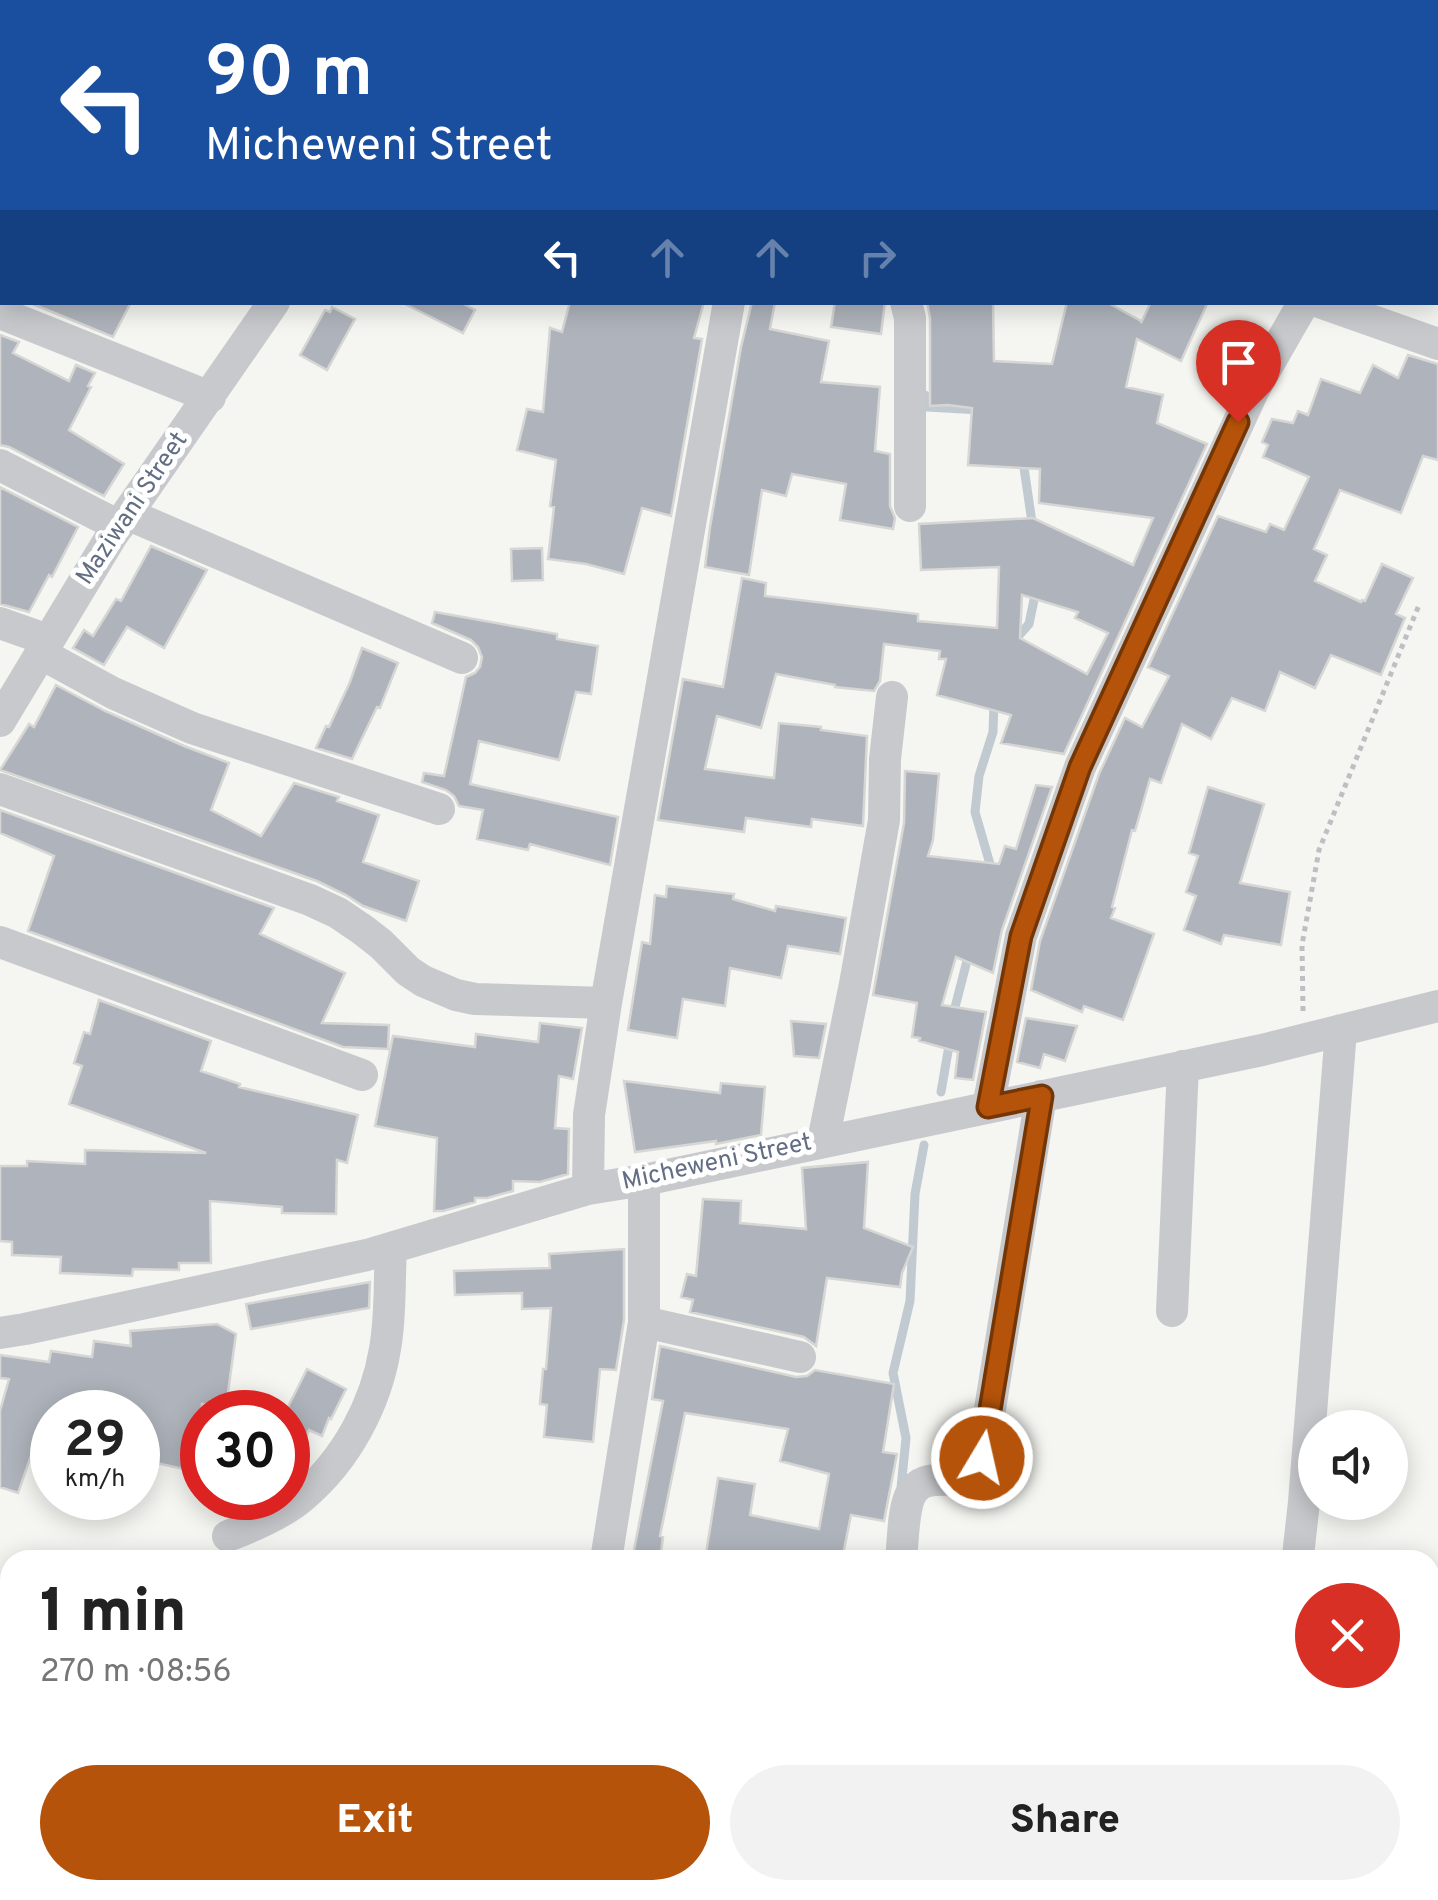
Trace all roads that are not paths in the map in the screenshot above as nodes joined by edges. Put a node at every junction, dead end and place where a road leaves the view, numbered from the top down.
1 (272, 305) edge
2 (729, 305) edge
3 (907, 305) edge
4 (1302, 305) edge
5 (1328, 305) edge
6 (0, 313) edge
7 (1438, 344) edge
8 (210, 397) junction
9 (0, 465) edge
10 (910, 506) dead end
11 (123, 520) junction
12 (0, 623) edge
13 (44, 647) junction
14 (462, 658) dead end
15 (892, 697) dead end
16 (0, 721) edge
17 (0, 789) edge
18 (439, 810) dead end
19 (0, 942) edge
20 (606, 1003) junction
21 (1438, 1006) edge
22 (1341, 1030) junction
23 (1183, 1066) junction
24 (362, 1075) dead end
25 (1042, 1096) junction
26 (988, 1107) junction
27 (823, 1142) junction
28 (644, 1180) junction
29 (588, 1189) junction
30 (391, 1248) junction
31 (1172, 1312) dead end
32 (644, 1322) junction
33 (0, 1333) edge
34 (800, 1357) dead end
35 (228, 1536) dead end
36 (608, 1550) edge
37 (902, 1550) edge
38 (1299, 1550) edge

1 - 8 street, Maziwani Street
2 - 20 street
3 - 10 street
4 - 26 street
5 - 7 street
6 - 8 street
8 - 11 street, Maziwani Street
9 - 11 street
11 - 13 street, Maziwani Street
11 - 14 street
12 - 13 street
13 - 16 street, Maziwani Street
13 - 18 street
15 - 27 street
17 - 20 street
19 - 24 street
20 - 29 street
21 - 22 street, Micheweni Street
22 - 23 street, Micheweni Street
22 - 38 street
23 - 25 street, Micheweni Street
23 - 31 street
25 - 26 street, Micheweni Street
25 - 37 street
26 - 27 street, Micheweni Street
27 - 28 street, Micheweni Street
28 - 29 street, Micheweni Street
28 - 32 street
29 - 30 street, Micheweni Street
30 - 33 street, Micheweni Street
30 - 35 street
32 - 34 street
32 - 36 street

